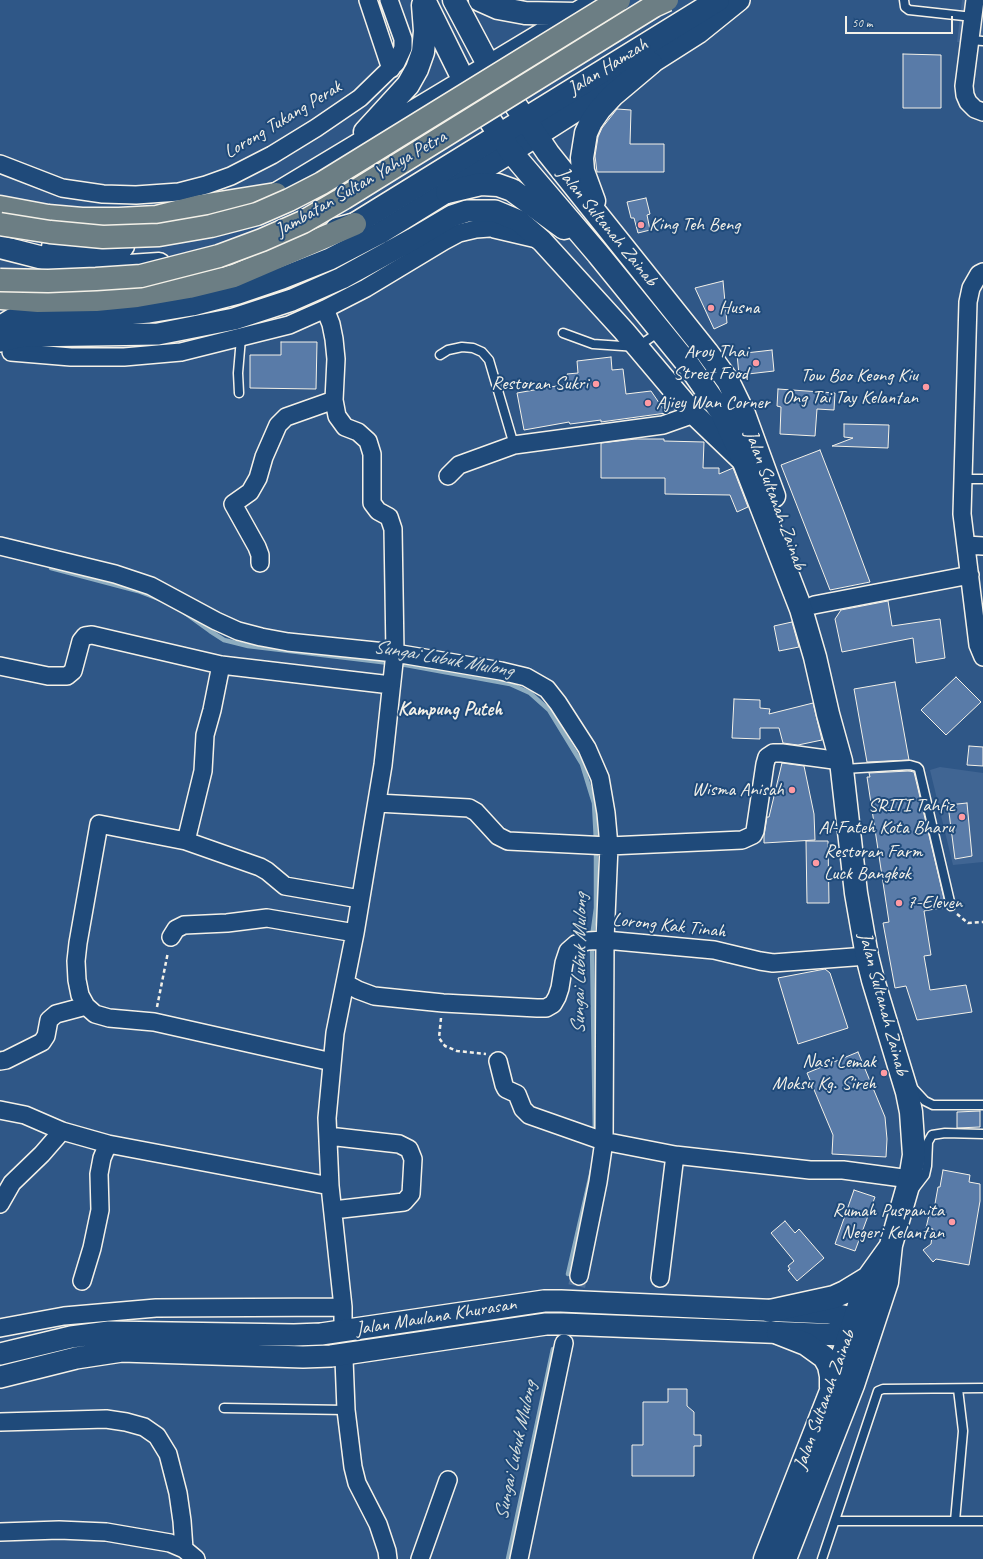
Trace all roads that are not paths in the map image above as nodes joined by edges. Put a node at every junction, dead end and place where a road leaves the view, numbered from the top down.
1 (368, 0) edge
2 (389, 0) edge
3 (423, 0) edge
4 (454, 0) edge
5 (480, 0) edge
6 (599, 0) edge
7 (619, 0) edge
8 (667, 0) edge
9 (718, 0) edge
10 (739, 0) edge
11 (904, 0) edge
12 (974, 8) edge
13 (576, 14) junction
14 (976, 41) edge
15 (616, 62) junction
16 (651, 63) junction
17 (489, 66) junction
18 (391, 68) junction
19 (464, 81) junction
20 (983, 112) edge
21 (530, 127) junction
22 (499, 134) junction
23 (346, 152) junction
24 (511, 152) junction
25 (0, 164) edge
26 (446, 192) junction
27 (276, 194) junction
28 (0, 207) edge
29 (602, 220) junction
30 (502, 223) junction
31 (0, 224) edge
32 (355, 224) junction
33 (0, 247) edge
34 (598, 254) junction
35 (983, 272) edge
36 (0, 280) edge
37 (0, 298) edge
38 (326, 310) junction
39 (0, 327) edge
40 (661, 331) junction
41 (563, 333) dead end
42 (241, 338) junction
43 (6, 346) edge
44 (637, 347) junction
45 (440, 355) dead end
46 (239, 393) dead end
47 (334, 400) junction
48 (694, 414) junction
49 (514, 445) junction
50 (744, 462) junction
51 (448, 476) dead end
52 (963, 479) junction
53 (983, 479) edge
54 (966, 545) junction
55 (0, 546) edge
56 (983, 546) edge
57 (260, 563) dead end
58 (970, 575) junction
59 (814, 604) junction
60 (978, 610) edge
61 (394, 655) junction
62 (983, 657) edge
63 (221, 665) junction
64 (0, 666) edge
65 (391, 685) junction
66 (842, 765) junction
67 (377, 803) junction
68 (186, 841) junction
69 (609, 846) junction
70 (360, 899) junction
71 (951, 906) road end
72 (355, 932) junction
73 (171, 937) road end
74 (605, 940) junction
75 (868, 956) junction
76 (345, 983) junction
77 (86, 1006) junction
78 (0, 1061) edge
79 (498, 1061) road end
80 (332, 1062) junction
81 (902, 1074) junction
82 (983, 1105) edge
83 (0, 1110) edge
84 (62, 1130) junction
85 (983, 1134) edge
86 (328, 1136) junction
87 (604, 1141) junction
88 (108, 1144) junction
89 (675, 1155) junction
90 (910, 1179) junction
91 (330, 1186) junction
92 (0, 1204) edge
93 (903, 1204) junction
94 (333, 1210) junction
95 (891, 1244) junction
96 (578, 1276) tunnel mouth
97 (660, 1278) dead end
98 (868, 1278) junction
99 (82, 1281) dead end
100 (770, 1311) junction
101 (0, 1328) edge
102 (862, 1328) junction
103 (778, 1333) junction
104 (564, 1343) tunnel mouth
105 (0, 1354) edge
106 (344, 1359) dead end
107 (0, 1377) edge
108 (983, 1388) edge
109 (958, 1389) junction
110 (831, 1390) junction
111 (224, 1408) dead end
112 (346, 1410) junction
113 (0, 1422) edge
114 (448, 1480) dead end
115 (834, 1521) junction
116 (955, 1521) junction
117 (983, 1521) edge
118 (0, 1532) edge
119 (791, 1549) edge
120 (190, 1554) edge
121 (388, 1559) edge
122 (420, 1559) edge
123 (519, 1559) edge
124 (765, 1559) edge
125 (785, 1559) edge
126 (822, 1559) edge

1 - 18 street
2 - 18 street, Lorong Tukang Perak
3 - 19 main road, Jalan Sultanah Zainab
3 - 23 main road
4 - 17 main road, Jalan Sultanah Zainab
5 - 13 main road
6 - 13 main road
7 - 31 highway, Jambatan Sultan Yahya Petra, bridge
8 - 36 highway, Jambatan Sultan Yahya Petra, bridge
9 - 15 main road, Jalan Hamzah
10 - 16 street
11 - 12 lane
12 - 14 street
13 - 15 main road
13 - 17 main road
14 - 20 street
15 - 21 main road, Jalan Hamzah
16 - 21 street
16 - 29 main road
17 - 19 main road
17 - 21 main road, Jalan Sultanah Zainab
18 - 25 street, Lorong Tukang Perak
19 - 22 main road, Jalan Sultanah Zainab
19 - 23 main road
21 - 22 main road, Jalan Hamzah
21 - 24 street
21 - 29 main road, Jalan Sultanah Zainab
22 - 24 main road, Jalan Sultanah Zainab
22 - 32 main road, Jalan Hamzah
23 - 27 main road
24 - 26 street
24 - 34 main road, Jalan Sultanah Zainab
26 - 34 main road
26 - 39 street
27 - 28 highway
27 - 33 main road
29 - 59 main road, Jalan Sultanah Zainab
30 - 38 street
30 - 43 street
30 - 44 street
32 - 33 main road, Jalan Hamzah
32 - 37 highway
34 - 40 main road, Jalan Sultanah Zainab
35 - 52 street
38 - 42 street
38 - 47 street
40 - 44 lane
40 - 50 main road, Jalan Sultanah Zainab
41 - 44 lane
42 - 43 street
42 - 46 lane
44 - 48 street
45 - 49 lane
47 - 57 street
47 - 61 street
48 - 49 street
48 - 50 street
49 - 51 street
50 - 66 main road, Jalan Sultanah Zainab
52 - 53 lane
52 - 54 street
54 - 56 street
54 - 58 street
55 - 61 street
58 - 59 street
58 - 60 street
59 - 66 main road, Jalan Sultanah Zainab
60 - 62 street
61 - 65 street
61 - 69 street
63 - 64 street
63 - 65 street
63 - 68 street
65 - 67 street
66 - 69 street
66 - 71 lane
66 - 75 main road, Jalan Sultanah Zainab
67 - 69 street
67 - 70 street
68 - 70 street
68 - 77 street
69 - 74 street
70 - 72 street
72 - 73 street
72 - 76 street
74 - 75 street, Lorong Kak Tinah
74 - 76 street, Lorong Kak Tinah
74 - 87 street
75 - 81 main road, Jalan Sultanah Zainab
76 - 80 street
77 - 78 street
77 - 80 street
79 - 87 street
80 - 86 street
81 - 82 lane
81 - 90 main road, Jalan Sultanah Zainab
83 - 84 street
84 - 88 street
84 - 92 street
85 - 93 lane
86 - 91 street
86 - 94 street
87 - 89 street
87 - 96 street
88 - 91 street
88 - 99 street
89 - 90 street
89 - 97 street
90 - 93 main road, Jalan Sultanah Zainab
91 - 94 street
93 - 95 main road, Jalan Sultanah Zainab
94 - 101 street
95 - 98 main road, Jalan Sultanah Zainab
95 - 102 main road, Jalan Sultanah Zainab
98 - 100 main road
98 - 102 main road, Jalan Sultanah Zainab
100 - 102 street, Jalan Maulana Khurasan
100 - 105 street, Jalan Maulana Khurasan
102 - 103 street, Jalan Maulana Khurasan
102 - 110 main road, Jalan Sultanah Zainab
102 - 119 main road, Jalan Sultanah Zainab
103 - 107 street, Jalan Maulana Khurasan
103 - 110 main road
104 - 123 street
106 - 112 street
108 - 109 lane
109 - 115 lane
109 - 116 lane
110 - 124 main road, Jalan Sultanah Zainab
111 - 112 lane
112 - 121 street
113 - 120 street
114 - 122 street
115 - 116 lane
115 - 126 lane
116 - 117 lane
118 - 120 street
119 - 125 main road, Jalan Sultanah Zainab

